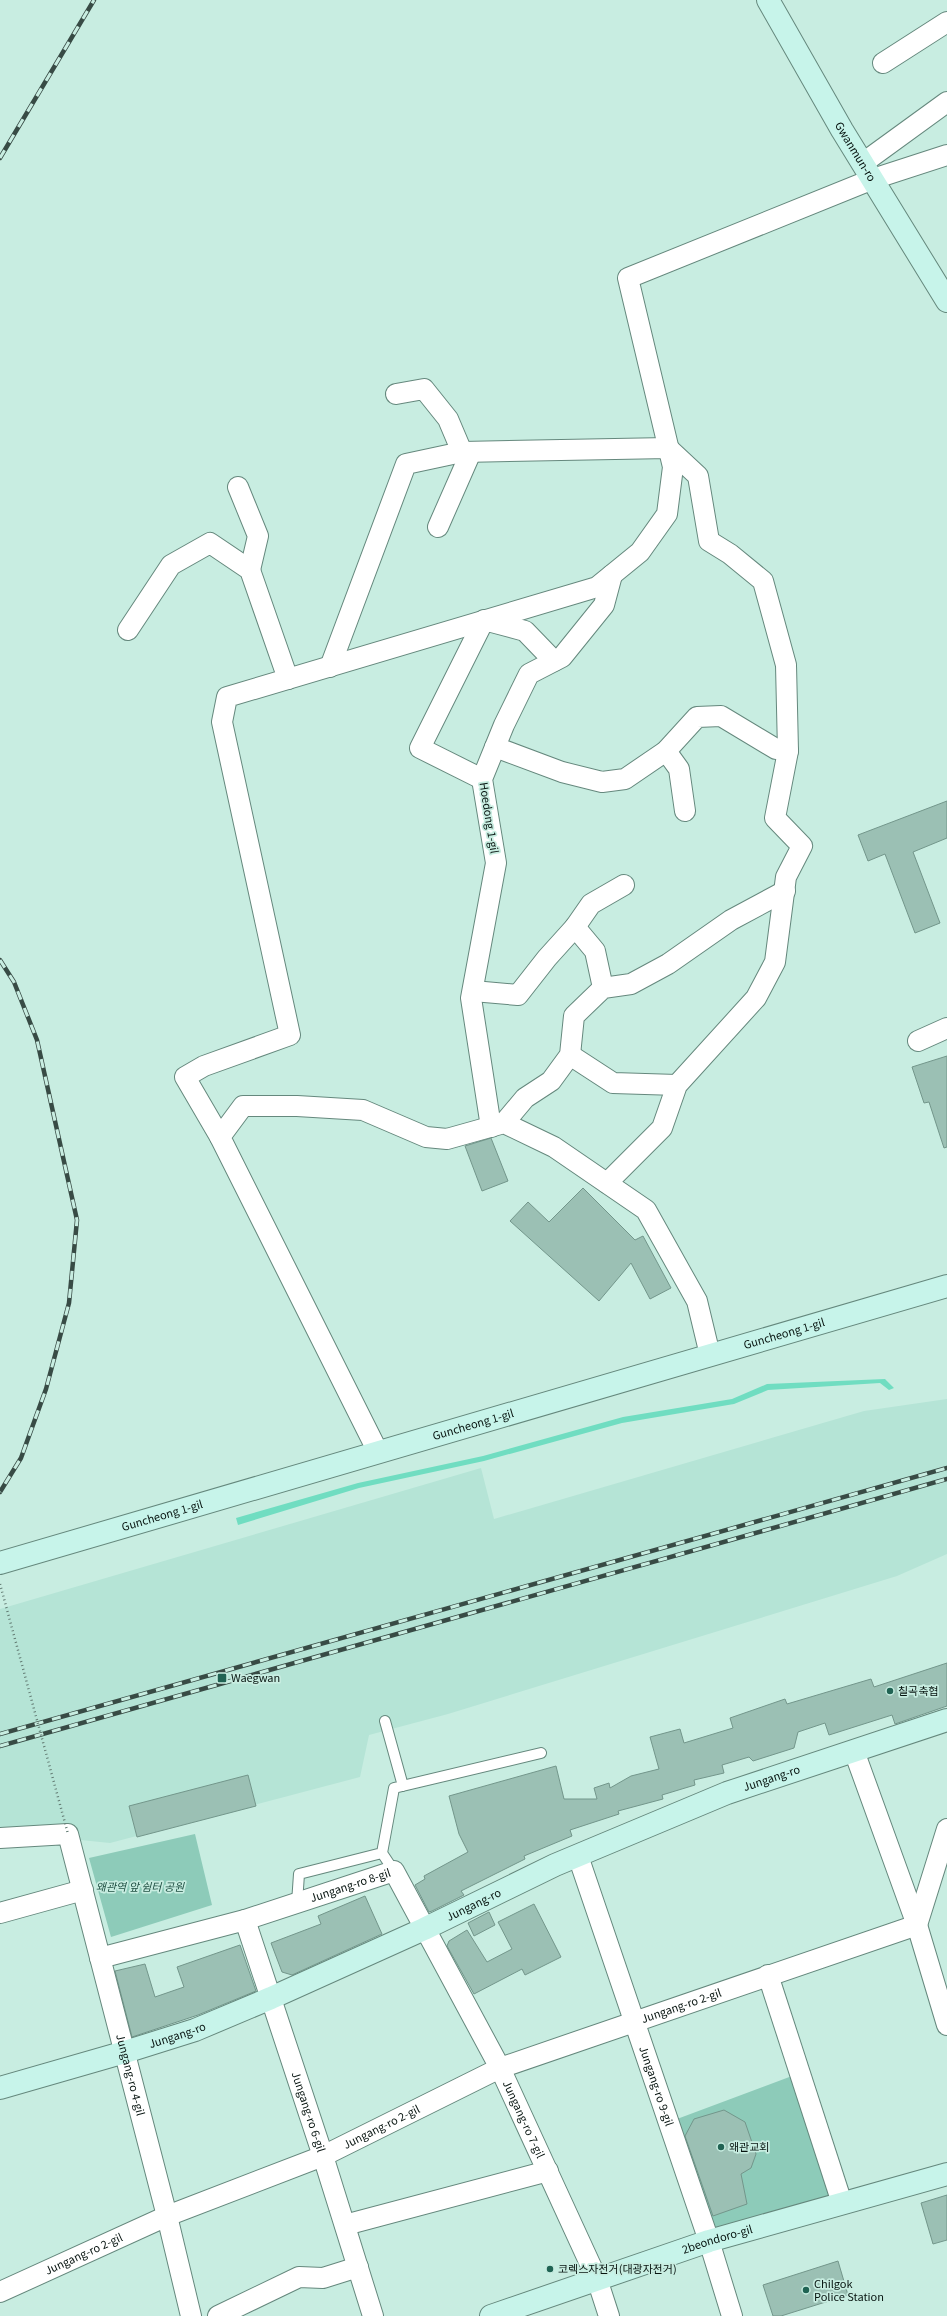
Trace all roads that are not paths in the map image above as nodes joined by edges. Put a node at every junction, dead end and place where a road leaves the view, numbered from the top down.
1 (768, 0) edge
2 (947, 22) edge
3 (883, 63) dead end
4 (947, 102) edge
5 (947, 155) edge
6 (868, 171) junction
7 (947, 301) edge
8 (396, 394) dead end
9 (668, 448) junction
10 (467, 452) junction
11 (238, 487) dead end
12 (438, 527) dead end
13 (250, 570) junction
14 (612, 575) junction
15 (484, 620) junction
16 (128, 630) dead end
17 (554, 661) junction
18 (330, 667) junction
19 (288, 679) junction
20 (495, 748) junction
21 (666, 751) junction
22 (788, 751) junction
23 (482, 779) junction
24 (685, 811) dead end
25 (624, 885) dead end
26 (785, 891) junction
27 (575, 928) junction
28 (603, 988) junction
29 (473, 991) junction
30 (947, 1028) edge
31 (918, 1041) dead end
32 (570, 1055) junction
33 (677, 1085) junction
34 (498, 1125) junction
35 (220, 1137) junction
36 (607, 1183) junction
37 (947, 1286) edge
38 (710, 1355) junction
39 (378, 1452) junction
40 (0, 1563) edge
41 (947, 1720) edge
42 (385, 1721) dead end
43 (854, 1751) junction
44 (541, 1753) dead end
45 (403, 1786) junction
46 (947, 1829) edge
47 (0, 1838) edge
48 (382, 1853) junction
49 (578, 1856) junction
50 (394, 1871) junction
51 (83, 1890) junction
52 (297, 1903) junction
53 (0, 1913) edge
54 (245, 1920) junction
55 (917, 1924) junction
56 (424, 1929) junction
57 (100, 1958) junction
58 (768, 1975) junction
59 (942, 1989) edge
60 (271, 1998) junction
61 (634, 2022) junction
62 (947, 2025) edge
63 (125, 2052) junction
64 (500, 2068) junction
65 (0, 2088) edge
66 (323, 2156) junction
67 (548, 2171) junction
68 (947, 2174) edge
69 (842, 2203) junction
70 (167, 2216) junction
71 (345, 2225) junction
72 (709, 2241) junction
73 (358, 2268) junction
74 (597, 2279) junction
75 (0, 2292) edge
76 (191, 2316) edge
77 (218, 2316) edge
78 (373, 2316) edge
79 (491, 2316) edge
80 (609, 2316) edge
81 (732, 2316) edge

1 - 6 street, Gwanmun-ro
2 - 3 street
4 - 6 street
5 - 6 street
6 - 7 street, Gwanmun-ro
6 - 9 street
8 - 10 street
9 - 10 street
9 - 14 street
9 - 22 street
10 - 12 street
10 - 18 street
11 - 13 street
13 - 16 street
13 - 19 street
14 - 15 street
14 - 17 street, Hoedong 1-gil
15 - 17 street
15 - 18 street
15 - 23 street
17 - 20 street, Hoedong 1-gil
18 - 19 street
19 - 35 street
20 - 21 street
20 - 23 street, Hoedong 1-gil
21 - 22 street
21 - 24 street
22 - 26 street
23 - 29 street, Hoedong 1-gil
25 - 27 street
26 - 28 street
26 - 33 street
27 - 28 street
27 - 29 street
28 - 32 street
29 - 34 street, Hoedong 1-gil
30 - 31 street
32 - 33 street
32 - 34 street
33 - 36 street
34 - 35 street
34 - 36 street
35 - 39 street
36 - 38 street
37 - 38 street, Guncheong 1-gil
38 - 39 street, Guncheong 1-gil
39 - 40 street, Guncheong 1-gil
41 - 43 street, Jungang-ro
42 - 45 lane
43 - 49 street, Jungang-ro
43 - 55 street
44 - 45 lane
45 - 48 lane
46 - 55 street
47 - 51 street, Jungang-ro 4-gil
48 - 50 lane
48 - 52 lane
49 - 56 street, Jungang-ro
49 - 61 street, Jungang-ro 9-gil
50 - 52 street, Jungang-ro 8-gil
50 - 56 street, Jungang-ro 8-gil
51 - 53 street
51 - 57 street, Jungang-ro 4-gil
52 - 54 street, Jungang-ro 8-gil
54 - 57 street, Jungang-ro 8-gil
54 - 60 street, Jungang-ro 6-gil
55 - 58 street, Jungang-ro 2-gil
55 - 59 street
56 - 60 street, Jungang-ro
56 - 64 street, Jungang-ro 7-gil
57 - 63 street, Jungang-ro 4-gil
58 - 61 street, Jungang-ro 2-gil
58 - 69 street
59 - 62 street
60 - 63 street, Jungang-ro
60 - 66 street, Jungang-ro 6-gil
61 - 64 street, Jungang-ro 2-gil
61 - 72 street, Jungang-ro 9-gil
63 - 65 street, Jungang-ro
63 - 70 street, Jungang-ro 4-gil
64 - 66 street, Jungang-ro 2-gil
64 - 67 street, Jungang-ro 7-gil
66 - 70 street, Jungang-ro 2-gil
66 - 71 street, Jungang-ro 6-gil
67 - 71 street
67 - 74 street, Jungang-ro 7-gil
68 - 69 street, 2beondoro-gil
69 - 72 street, 2beondoro-gil
70 - 75 street, Jungang-ro 2-gil
70 - 76 street, Jungang-ro 4-gil
71 - 73 street, Jungang-ro 6-gil
72 - 74 street, 2beondoro-gil
72 - 81 street, Jungang-ro 9-gil
73 - 77 street
73 - 78 street, Jungang-ro 6-gil
74 - 79 street, 2beondoro-gil
74 - 80 street, Jungang-ro 7-gil

